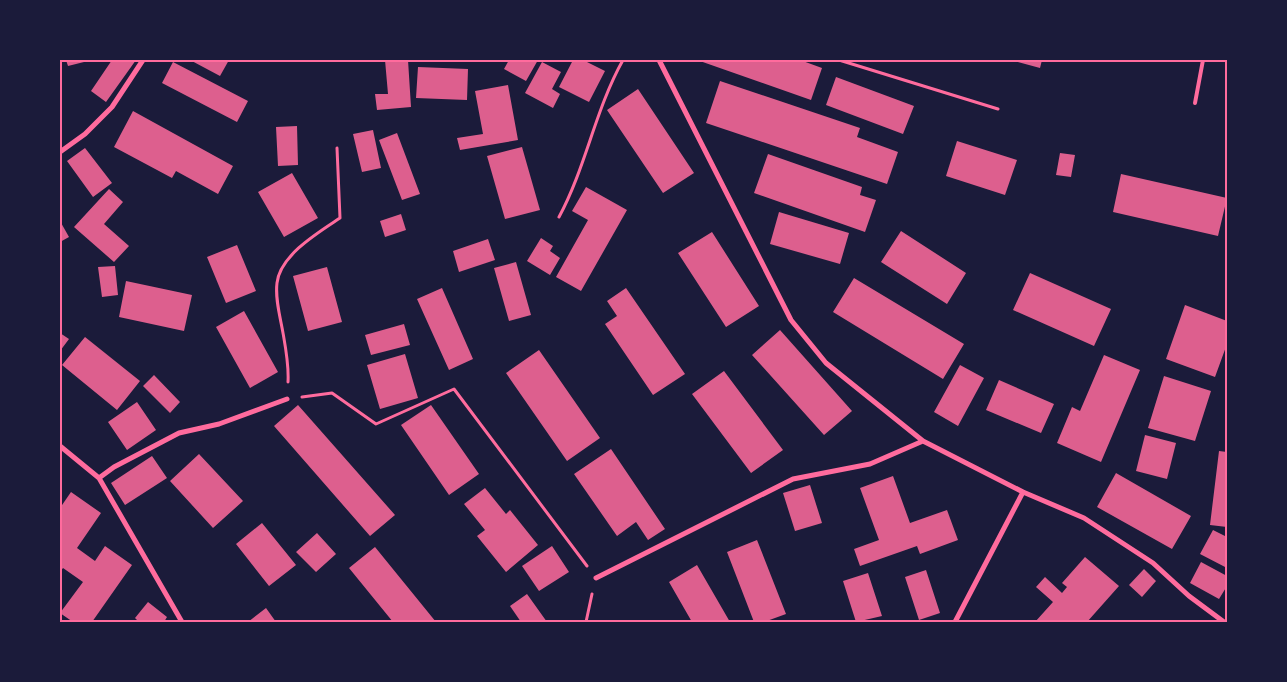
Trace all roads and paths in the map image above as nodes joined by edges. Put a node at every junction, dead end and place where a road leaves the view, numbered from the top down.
1 (143, 60) edge
2 (623, 60) edge
3 (659, 60) edge
4 (839, 60) edge
5 (1203, 60) edge
6 (1195, 103) dead end
7 (998, 109) dead end
8 (337, 148) dead end
9 (60, 152) edge
10 (559, 217) dead end
11 (287, 399) junction
12 (923, 441) junction
13 (60, 446) edge
14 (99, 478) junction
15 (1023, 492) junction
16 (596, 578) junction
17 (182, 622) edge
18 (586, 622) edge
19 (955, 622) edge
20 (1224, 622) edge

1 - 9 street
2 - 10 path
3 - 12 street
4 - 7 path
5 - 6 lane
8 - 11 path
11 - 14 street
11 - 16 path
12 - 15 street
12 - 16 street
13 - 14 street
14 - 17 street
15 - 19 street
15 - 20 street
16 - 18 path

